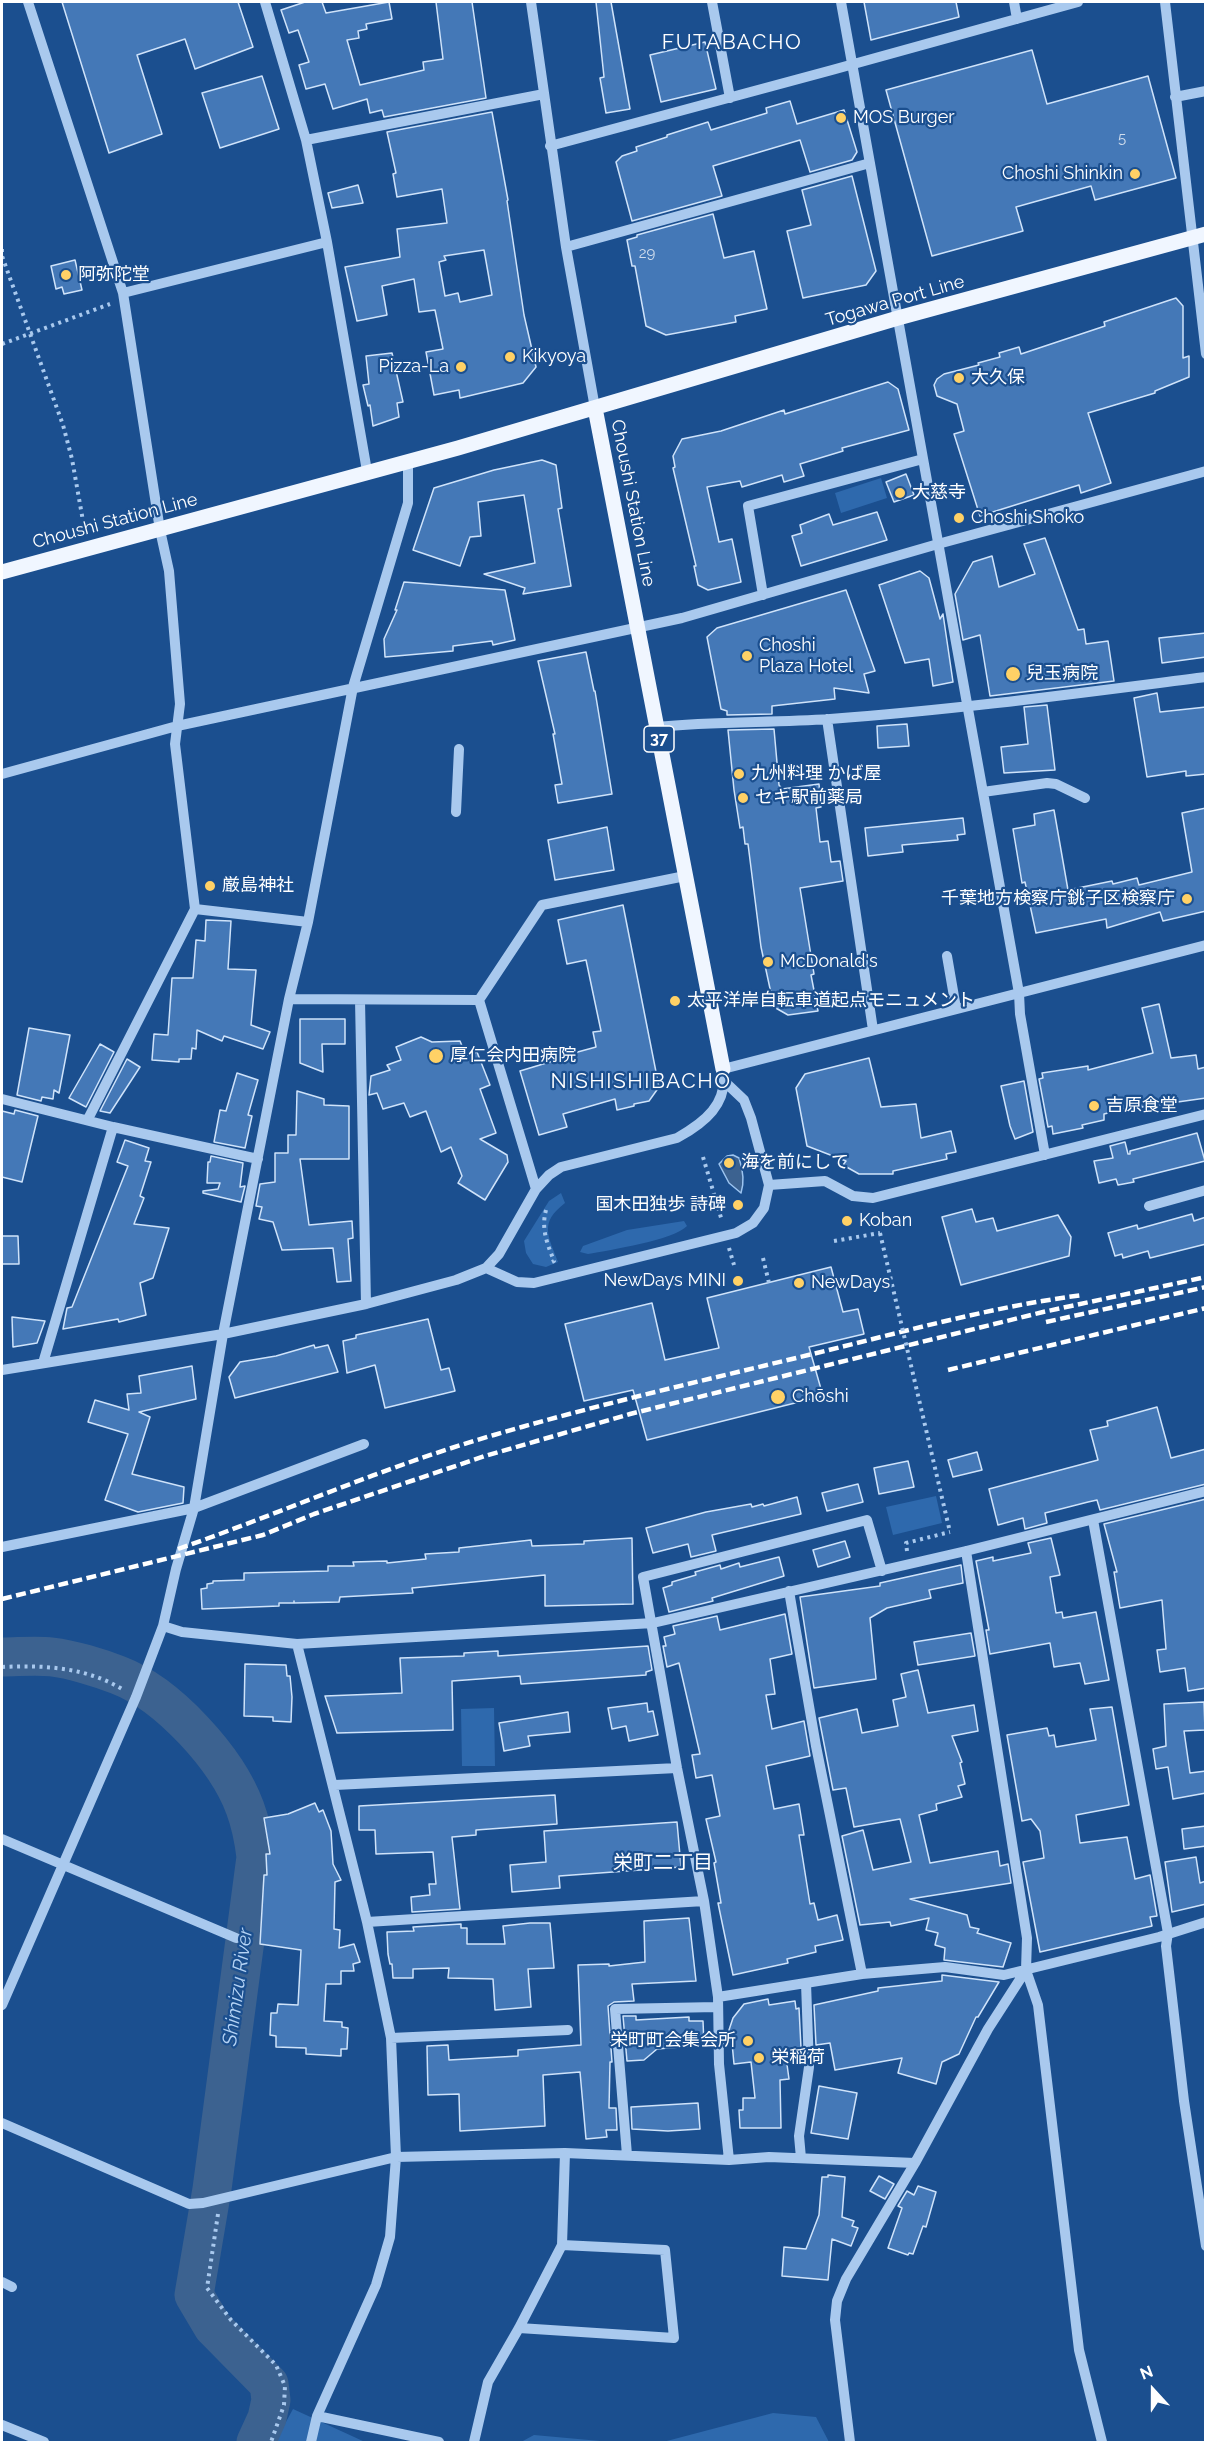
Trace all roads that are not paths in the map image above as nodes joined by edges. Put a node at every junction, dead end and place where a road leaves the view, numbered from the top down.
1 (27, 2) edge
2 (265, 2) edge
3 (531, 2) edge
4 (712, 2) edge
5 (841, 2) edge
6 (1014, 2) edge
7 (1078, 2) edge
8 (1165, 2) edge
9 (1017, 19) junction
10 (852, 63) junction
11 (1206, 92) edge
12 (544, 94) junction
13 (1175, 97) junction
14 (730, 98) junction
15 (306, 140) junction
16 (550, 146) junction
17 (870, 163) junction
18 (1198, 236) edge
19 (327, 242) junction
20 (566, 247) junction
21 (124, 295) junction
22 (898, 318) junction
23 (1206, 354) edge
24 (595, 408) junction
25 (923, 459) junction
26 (408, 461) junction
27 (367, 471) junction
28 (1206, 471) edge
29 (160, 530) junction
30 (938, 544) junction
31 (2, 572) edge
32 (763, 595) junction
33 (638, 628) junction
34 (1206, 677) edge
35 (353, 687) junction
36 (968, 707) junction
37 (827, 719) junction
38 (177, 726) junction
39 (657, 727) junction
40 (459, 749) dead end
41 (2, 774) edge
42 (983, 792) junction
43 (1085, 798) dead end
44 (456, 812) dead end
45 (685, 876) junction
46 (195, 909) junction
47 (308, 922) junction
48 (1206, 945) edge
49 (947, 956) dead end
50 (1019, 993) junction
51 (289, 999) junction
52 (360, 1000) junction
53 (479, 1000) junction
54 (956, 1008) junction
55 (873, 1029) junction
56 (724, 1076) junction
57 (2, 1099) edge
58 (1205, 1116) edge
59 (88, 1119) junction
60 (113, 1127) junction
61 (1045, 1155) junction
62 (258, 1159) junction
63 (769, 1185) junction
64 (536, 1189) junction
65 (1206, 1190) edge
66 (1149, 1206) dead end
67 (486, 1268) junction
68 (366, 1304) junction
69 (223, 1334) junction
70 (43, 1364) junction
71 (2, 1370) edge
72 (364, 1444) dead end
73 (1206, 1491) edge
74 (194, 1508) junction
75 (1094, 1520) junction
76 (2, 1547) edge
77 (966, 1551) junction
78 (882, 1571) junction
79 (789, 1592) junction
80 (653, 1623) junction
81 (163, 1626) junction
82 (297, 1644) junction
83 (677, 1768) junction
84 (335, 1785) junction
85 (2, 1839) edge
86 (64, 1864) junction
87 (704, 1901) junction
88 (367, 1922) junction
89 (1206, 1922) edge
90 (1168, 1933) junction
91 (236, 1938) dead end
92 (1026, 1970) junction
93 (862, 1974) junction
94 (806, 1983) junction
95 (717, 2002) junction
96 (2, 2005) edge
97 (568, 2030) dead end
98 (391, 2038) junction
99 (2, 2123) edge
100 (565, 2153) junction
101 (627, 2155) junction
102 (396, 2157) junction
103 (801, 2158) junction
104 (729, 2160) junction
105 (915, 2163) junction
106 (562, 2245) junction
107 (1206, 2246) edge
108 (2, 2282) edge
109 (12, 2287) dead end
110 (519, 2328) junction
111 (317, 2416) junction
112 (2, 2425) edge
113 (30, 2440) edge
114 (44, 2442) edge
115 (311, 2442) edge
116 (439, 2442) edge
117 (474, 2442) edge
118 (850, 2442) edge
119 (1102, 2442) edge

1 - 21 street
2 - 15 street
3 - 12 street
4 - 14 street
5 - 10 street
6 - 9 street
7 - 9 street
8 - 13 street
9 - 10 street
10 - 14 street
10 - 17 street
11 - 13 street
12 - 15 street
12 - 16 street
13 - 18 street
14 - 16 street
15 - 19 street
16 - 20 street
17 - 20 street
17 - 22 street
18 - 22 main road, Togawa Port Line
18 - 23 street
19 - 21 street
19 - 27 street
20 - 24 street
21 - 29 street
22 - 24 main road, Togawa Port Line
22 - 25 street
24 - 26 main road, Choushi Station Line
24 - 33 main road, Choushi Station Line / 37
25 - 30 street
25 - 32 street
26 - 27 main road, Choushi Station Line
26 - 35 street
27 - 29 main road, Choushi Station Line
28 - 30 street
29 - 31 main road, Choushi Station Line
29 - 38 street
30 - 32 street
30 - 36 street
32 - 33 street
33 - 35 street
33 - 39 main road, Choushi Station Line / 37
34 - 36 street
35 - 38 street
35 - 47 street
36 - 37 street
36 - 42 street
37 - 39 street
37 - 55 street
38 - 41 street
38 - 46 street
39 - 45 main road, Choushi Station Line / 37
40 - 44 street
42 - 43 street
42 - 50 street
45 - 53 street
45 - 56 main road, Choushi Station Line / 37
46 - 47 street
46 - 59 street
47 - 51 street
48 - 50 street
49 - 54 street
50 - 54 street
50 - 61 street
51 - 52 street
51 - 62 street
52 - 53 street
52 - 68 street
53 - 64 street
54 - 55 street
55 - 56 street
56 - 63 street
56 - 64 street
57 - 59 street
58 - 61 street
59 - 60 street
60 - 62 street
60 - 70 street
61 - 63 street
62 - 69 street
63 - 67 street
64 - 67 street
65 - 66 street
67 - 68 street
68 - 69 street
69 - 70 street
69 - 74 street
70 - 71 street
72 - 74 street
73 - 75 street
74 - 76 street
74 - 81 street
75 - 77 street
75 - 90 street
77 - 78 street
77 - 92 street
78 - 79 street
78 - 80 street
79 - 80 street
79 - 93 street
80 - 82 street
80 - 83 street
81 - 82 street
81 - 86 street
82 - 84 street
83 - 84 street
83 - 87 street
84 - 88 street
85 - 86 street
86 - 91 street
86 - 96 street
87 - 88 street
87 - 95 street
88 - 98 street
89 - 90 street
90 - 92 street
90 - 107 street
92 - 93 street
92 - 105 street
92 - 119 street
93 - 94 street
94 - 95 street
94 - 103 street
95 - 101 street
95 - 104 street
97 - 98 street
98 - 102 street
99 - 102 street
100 - 101 street
100 - 102 street
100 - 106 street
101 - 104 street
102 - 111 street
103 - 104 street
103 - 105 street
105 - 118 street
106 - 110 street
106 - 110 street
108 - 109 street
110 - 117 street
111 - 115 street
111 - 116 street
112 - 113 street
113 - 114 street

